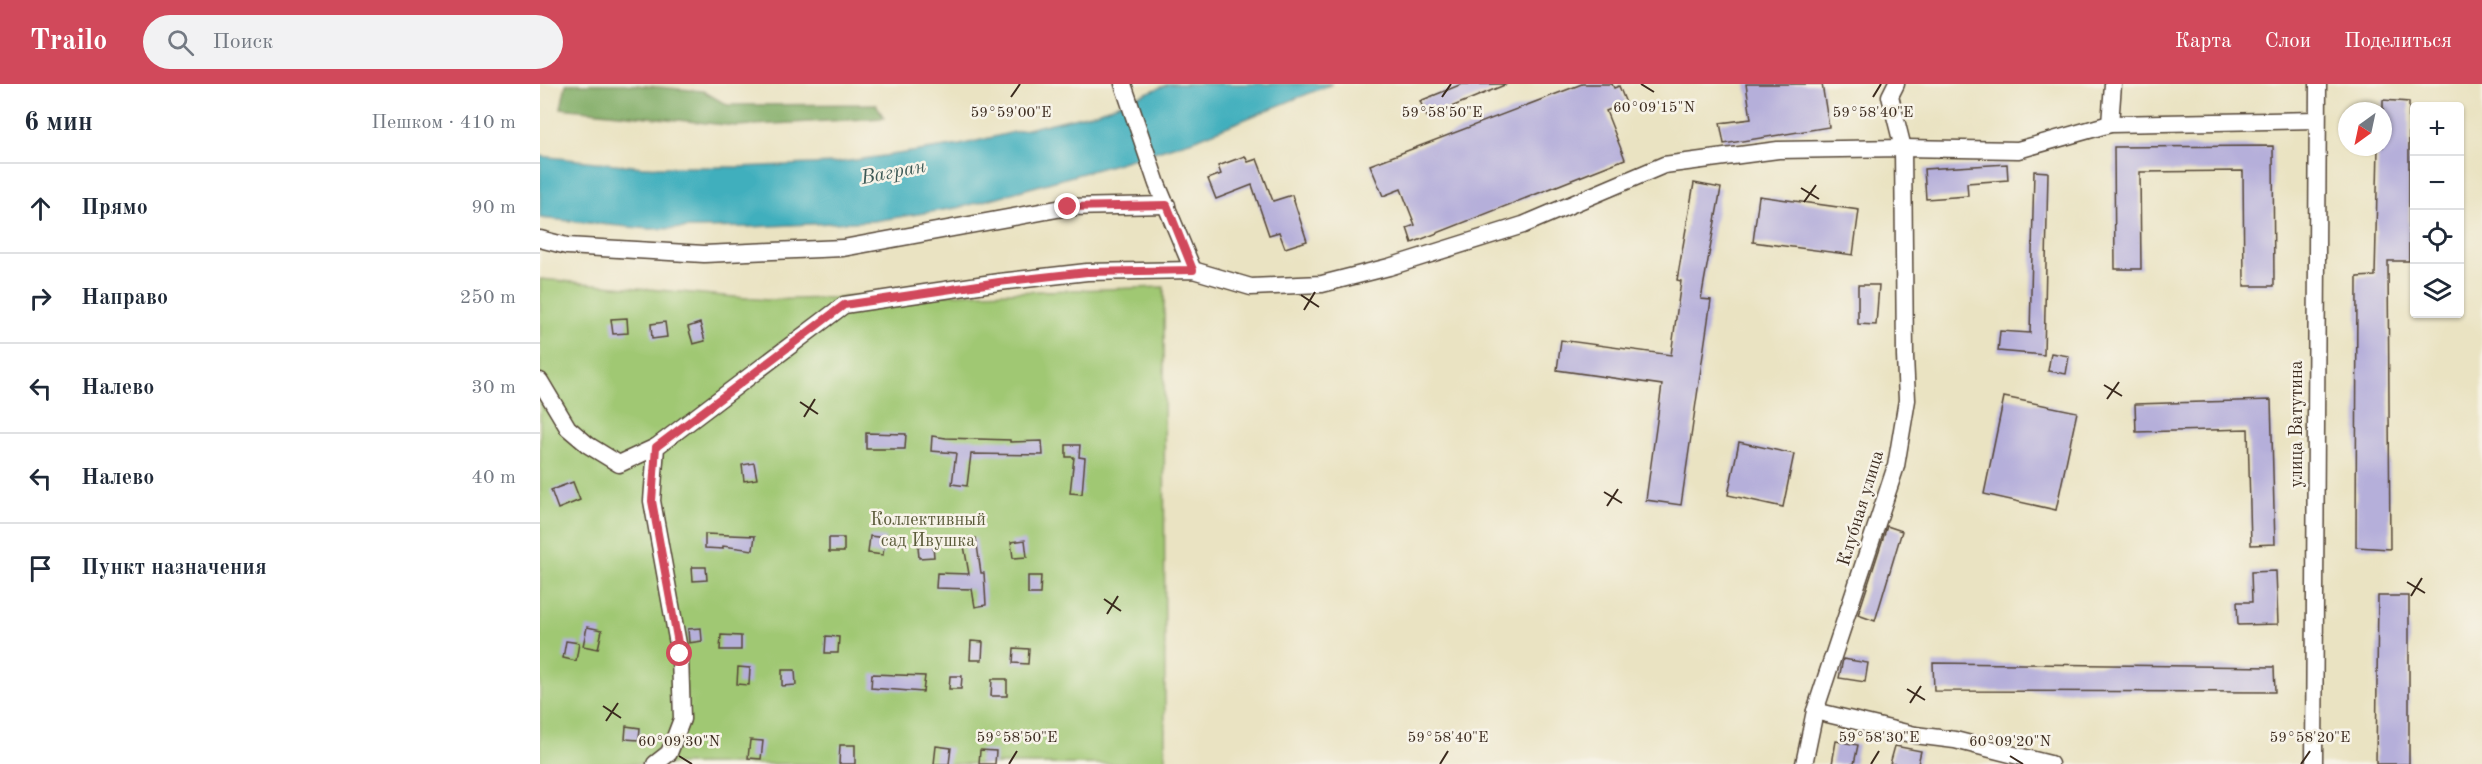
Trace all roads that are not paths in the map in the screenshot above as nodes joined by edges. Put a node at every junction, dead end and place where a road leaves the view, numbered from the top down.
1 (1123, 84) edge
2 (1896, 84) edge
3 (2113, 84) edge
4 (2318, 84) edge
5 (2317, 120) junction
6 (2110, 124) junction
7 (1903, 148) junction
8 (1167, 205) junction
9 (540, 240) edge
10 (1193, 270) junction
11 (540, 381) edge
12 (656, 447) junction
13 (1815, 711) junction
14 (655, 764) edge
15 (1804, 764) edge
16 (2050, 764) edge
17 (2314, 764) edge

1 - 8 street
2 - 7 street, Клубная улица
3 - 6 street
4 - 5 street, улица Ватутина
5 - 6 street
5 - 17 street, улица Ватутина
6 - 7 street
7 - 10 street
7 - 13 street, Клубная улица
8 - 9 street
8 - 10 street
10 - 12 street
11 - 12 street
12 - 14 street
13 - 15 street, Клубная улица
13 - 16 street

